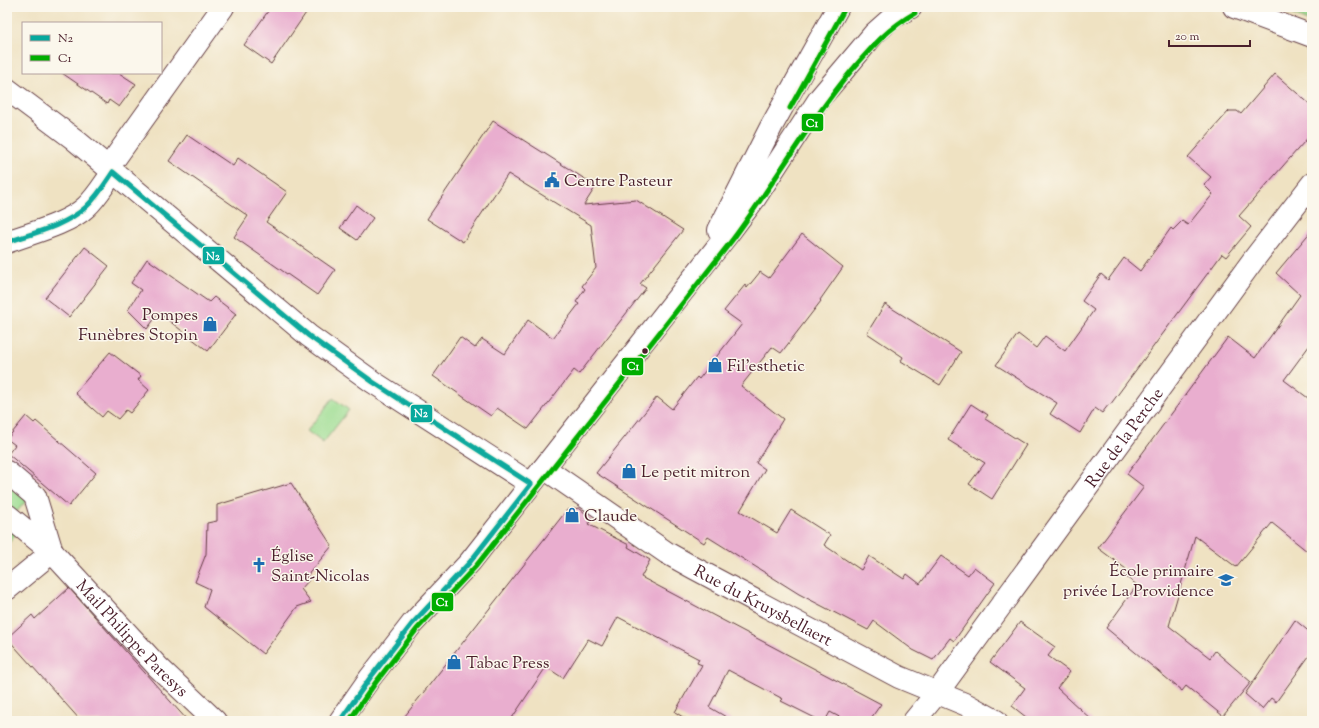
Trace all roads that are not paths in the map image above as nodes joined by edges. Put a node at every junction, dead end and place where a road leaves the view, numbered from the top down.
1 (223, 7) edge
2 (838, 7) edge
3 (911, 7) edge
4 (1234, 7) edge
5 (1312, 36) edge
6 (7, 89) edge
7 (110, 170) junction
8 (1312, 184) edge
9 (7, 242) edge
10 (691, 281) junction
11 (7, 472) edge
12 (538, 476) junction
13 (7, 515) edge
14 (52, 552) junction
15 (7, 589) edge
16 (937, 693) junction
17 (215, 721) edge
18 (340, 721) edge
19 (914, 721) edge
20 (996, 721) edge

1 - 7 street
2 - 10 street
3 - 10 street
4 - 5 street
6 - 7 street, Rue du Kruysbellaert
7 - 9 street
7 - 12 street, Rue du Kruysbellaert
8 - 16 street, Rue de la Perche
10 - 12 street
11 - 14 street, Mail Philippe Paresys
12 - 16 street, Rue du Kruysbellaert
12 - 18 street
13 - 14 street, Mail Philippe Paresys
14 - 15 street
14 - 17 street, Mail Philippe Paresys
16 - 19 street, Rue de la Perche
16 - 20 street, Rue du Kruysbellaert

